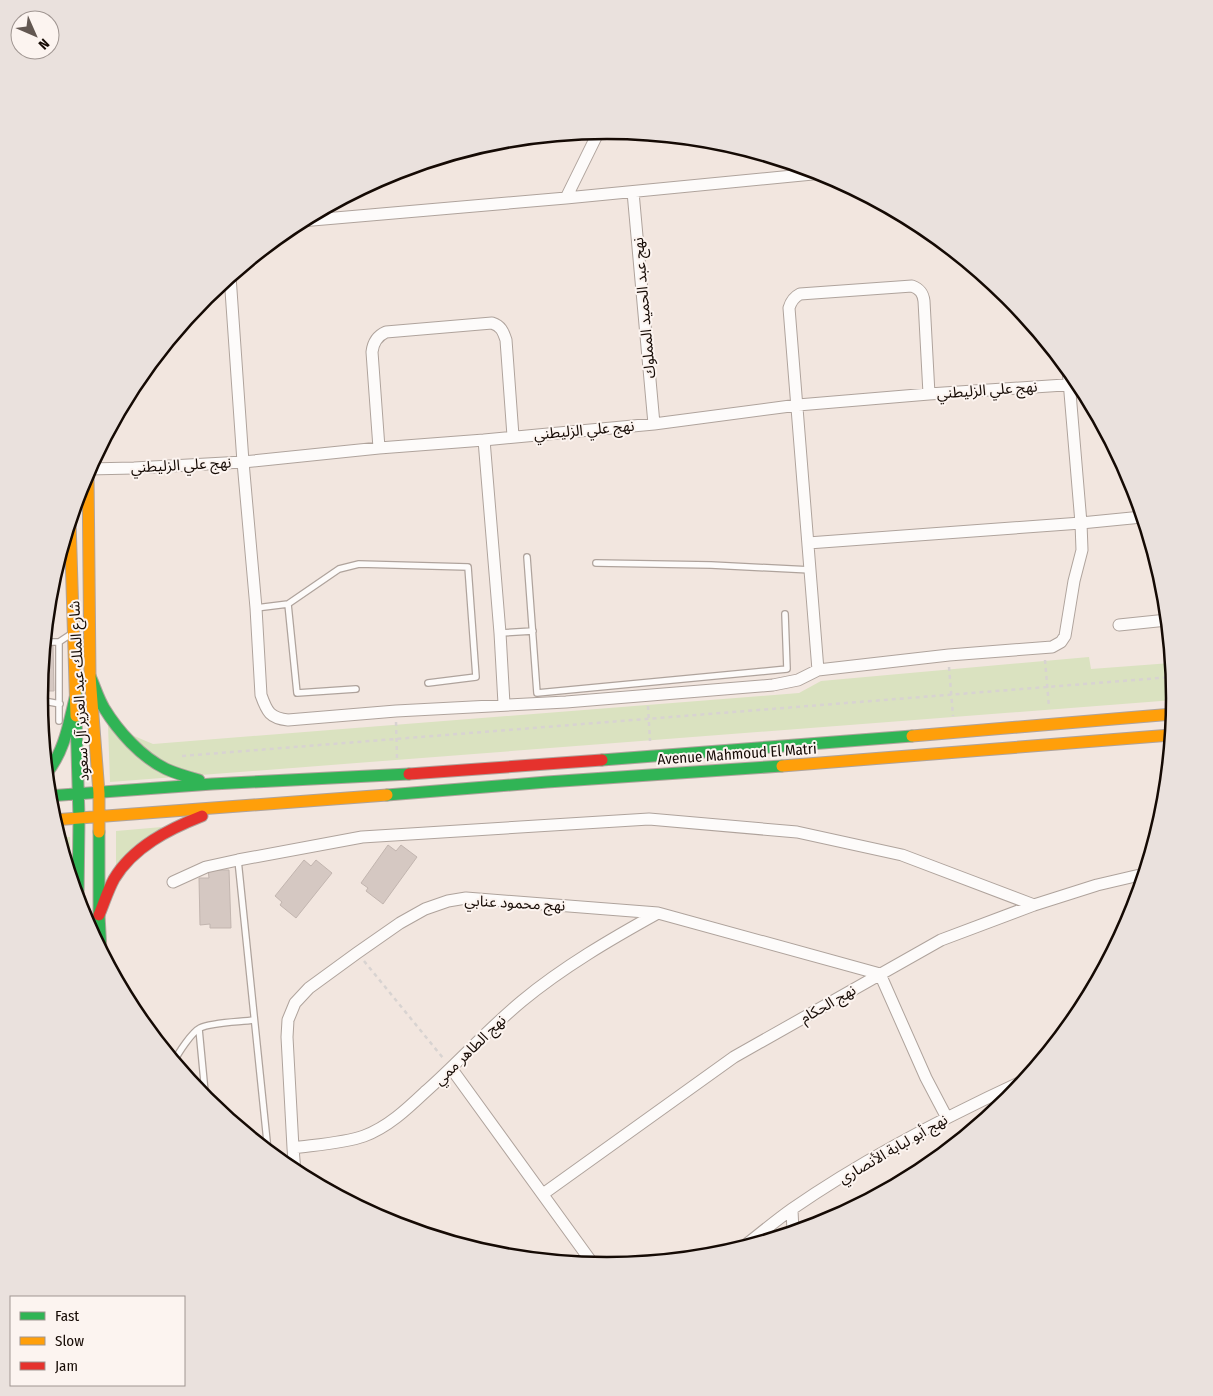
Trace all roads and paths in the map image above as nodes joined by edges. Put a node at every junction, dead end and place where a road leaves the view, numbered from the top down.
1 (595, 139) edge
2 (802, 175) edge
3 (633, 192) junction
4 (566, 198) junction
5 (318, 220) edge
6 (231, 285) edge
7 (1069, 384) edge
8 (1074, 392) edge
9 (929, 394) junction
10 (798, 405) junction
11 (654, 424) junction
12 (513, 436) junction
13 (484, 440) junction
14 (379, 448) junction
15 (243, 462) junction
16 (97, 469) edge
17 (88, 489) edge
18 (1136, 518) edge
19 (1081, 523) junction
20 (71, 540) edge
21 (808, 543) junction
22 (527, 557) dead end
23 (596, 562) dead end
24 (811, 570) junction
25 (288, 604) junction
26 (256, 608) junction
27 (785, 614) dead end
28 (1160, 621) edge
29 (1119, 625) dead end
30 (532, 630) junction
31 (74, 631) junction
32 (500, 633) junction
33 (51, 642) edge
34 (58, 642) junction
35 (1044, 648) junction
36 (948, 655) junction
37 (818, 670) junction
38 (90, 676) junction
39 (1165, 678) edge
40 (428, 683) dead end
41 (1047, 687) junction
42 (356, 689) dead end
43 (76, 694) junction
44 (647, 695) junction
45 (951, 695) junction
46 (48, 702) edge
47 (60, 704) junction
48 (504, 704) junction
49 (396, 711) junction
50 (1165, 715) edge
51 (649, 720) junction
52 (59, 721) dead end
53 (1051, 724) junction
54 (955, 732) junction
55 (1164, 736) edge
56 (396, 740) junction
57 (180, 757) dead end
58 (652, 757) junction
59 (52, 766) edge
60 (398, 775) junction
61 (212, 784) junction
62 (99, 793) junction
63 (78, 794) junction
64 (56, 795) edge
65 (223, 808) junction
66 (99, 816) junction
67 (79, 818) junction
68 (61, 819) edge
69 (238, 860) junction
70 (1137, 876) edge
71 (78, 881) edge
72 (173, 882) dead end
73 (1034, 905) junction
74 (658, 913) junction
75 (100, 915) junction
76 (101, 935) edge
77 (357, 953) junction
78 (880, 974) junction
79 (254, 1020) junction
80 (199, 1029) junction
81 (178, 1057) edge
82 (451, 1068) junction
83 (204, 1086) edge
84 (1006, 1089) edge
85 (947, 1118) junction
86 (267, 1142) edge
87 (294, 1148) junction
88 (293, 1161) edge
89 (543, 1194) junction
90 (792, 1210) junction
91 (793, 1224) edge
92 (759, 1236) edge
93 (588, 1256) edge

1 - 4 street
2 - 3 street
3 - 4 street
3 - 11 street, نهج عبد الحميد المملوك
4 - 5 street
6 - 15 street
7 - 9 street, نهج علي الزليطني
8 - 19 street
9 - 10 street, نهج علي الزليطني
9 - 10 street
10 - 11 street, نهج علي الزليطني
10 - 21 street
11 - 12 street, نهج علي الزليطني
12 - 13 street, نهج علي الزليطني
12 - 14 street
13 - 14 street, نهج علي الزليطني
13 - 32 street
14 - 15 street, نهج علي الزليطني
15 - 16 street, نهج علي الزليطني
15 - 26 street
17 - 38 main road, شارع الملك عبد العزيز آل سعود
18 - 19 street
19 - 21 street
19 - 35 street
20 - 31 main road, شارع الملك عبد العزيز آل سعود
21 - 24 street
22 - 30 lane
23 - 24 lane
24 - 37 street
25 - 26 lane
25 - 40 lane
25 - 42 lane
26 - 49 street
27 - 30 lane
28 - 29 street
30 - 32 lane
31 - 34 lane
31 - 43 main road, شارع الملك عبد العزيز آل سعود
32 - 48 street
33 - 34 lane
34 - 47 lane
35 - 36 street
35 - 41 path
36 - 37 street
36 - 45 path
37 - 44 street
38 - 61 main road
38 - 62 main road, شارع الملك عبد العزيز آل سعود
39 - 41 path
41 - 45 path
41 - 53 path
43 - 59 main road
43 - 63 main road, شارع الملك عبد العزيز آل سعود
44 - 48 street
44 - 51 path
45 - 51 path
45 - 54 path
46 - 47 lane
47 - 52 lane
48 - 49 street
49 - 56 path
50 - 53 main road, Avenue Mahmoud El Matri
51 - 56 path
51 - 58 path
53 - 54 main road, Avenue Mahmoud El Matri
54 - 58 main road, Avenue Mahmoud El Matri
55 - 65 main road, Avenue Mahmoud El Matri
56 - 57 path
56 - 60 path
58 - 60 main road, Avenue Mahmoud El Matri
60 - 61 main road, Avenue Mahmoud El Matri
61 - 62 main road, Avenue Mahmoud El Matri
62 - 63 main road, Avenue Mahmoud El Matri
62 - 66 main road, شارع الملك عبد العزيز آل سعود
63 - 64 main road, Avenue Mahmoud El Matri
63 - 67 main road, شارع الملك عبد العزيز آل سعود
65 - 66 main road, Avenue Mahmoud El Matri
65 - 75 main road
66 - 67 main road, Avenue Mahmoud El Matri
66 - 75 main road, شارع الملك عبد العزيز آل سعود
67 - 68 main road, Avenue Mahmoud El Matri
67 - 71 main road, شارع الملك عبد العزيز آل سعود
69 - 72 street
69 - 73 street
69 - 79 lane
70 - 73 street, نهج الحكام
73 - 78 street, نهج الحكام
74 - 77 street, نهج محمود عنابي
74 - 78 street, نهج محمود عنابي
74 - 82 street, نهج الطاهر ممي
75 - 76 main road, شارع الملك عبد العزيز آل سعود
77 - 82 path
77 - 87 street, نهج محمود عنابي
78 - 85 street
78 - 89 street, نهج الحكام
79 - 80 lane
79 - 86 lane
80 - 81 lane
80 - 83 lane
82 - 87 street, نهج الطاهر ممي
82 - 89 street
84 - 85 street, نهج أبو لبابة الأنصاري
85 - 90 street, نهج أبو لبابة الأنصاري
87 - 88 street
89 - 93 street
90 - 91 street
90 - 92 street, نهج أبو لبابة الأنصاري

